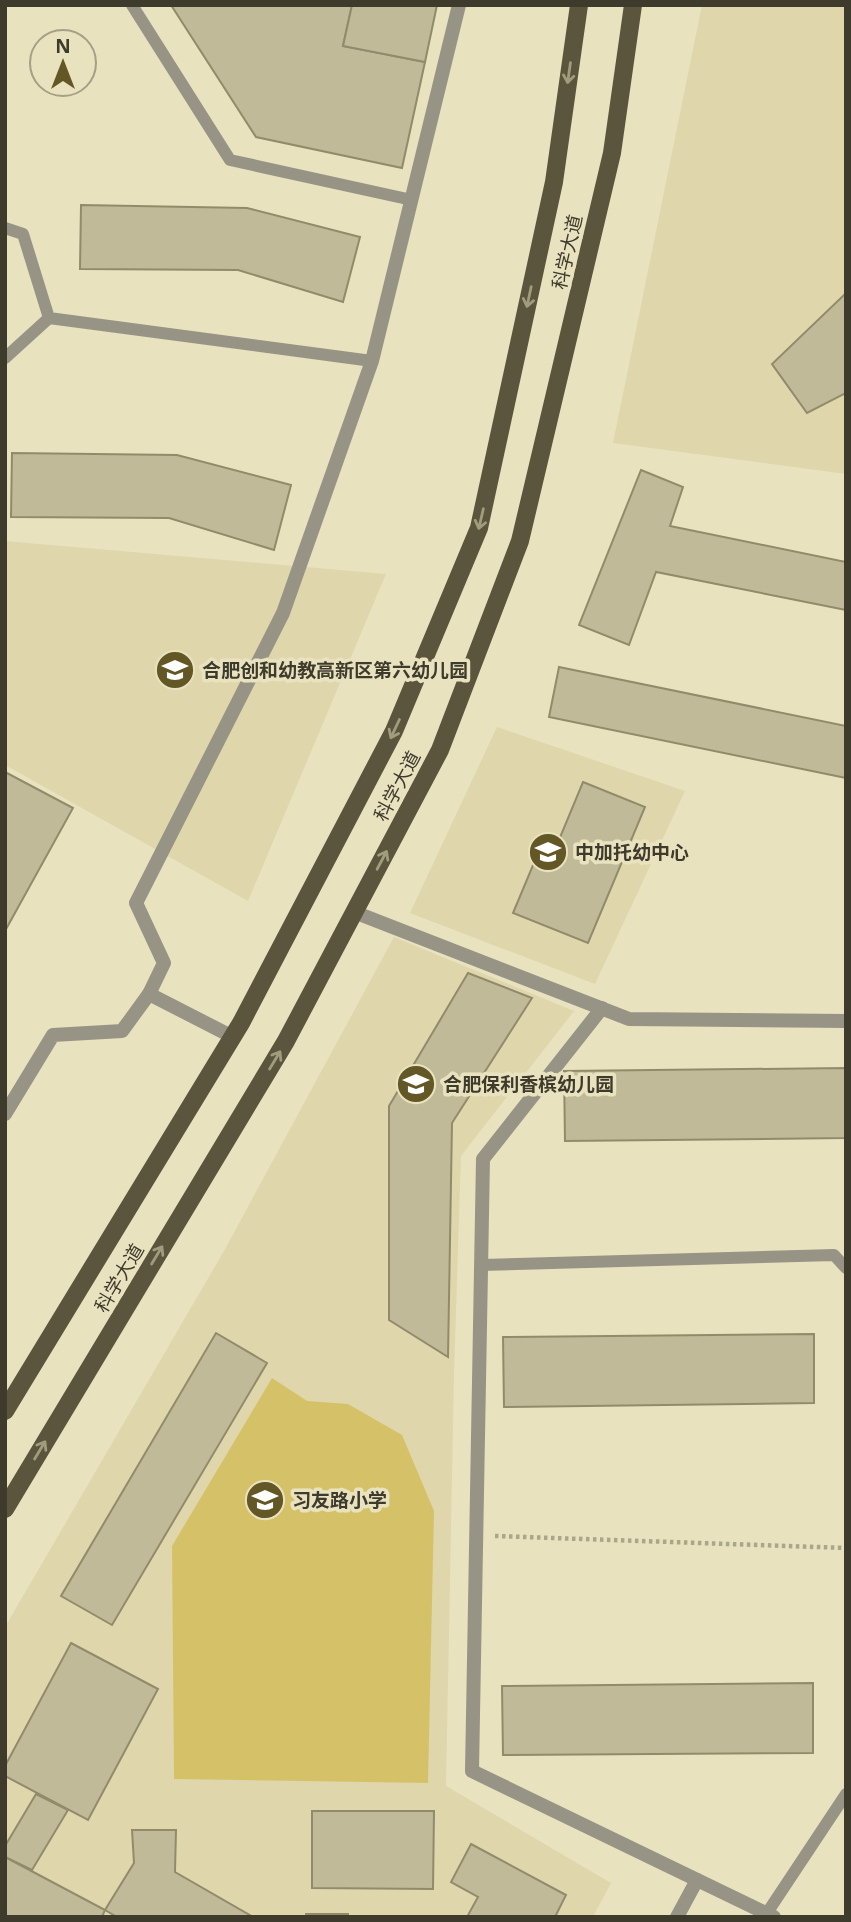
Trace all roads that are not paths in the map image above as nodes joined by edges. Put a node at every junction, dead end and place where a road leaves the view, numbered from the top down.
1 (132, 5) edge
2 (460, 5) edge
3 (579, 5) edge
4 (633, 5) edge
5 (412, 200) junction
6 (5, 228) edge
7 (49, 318) junction
8 (5, 358) edge
9 (372, 361) junction
10 (354, 912) junction
11 (149, 994) junction
12 (602, 1008) junction
13 (846, 1021) edge
14 (233, 1037) junction
15 (11, 1091) edge
16 (5, 1114) edge
17 (481, 1265) junction
18 (846, 1268) edge
19 (5, 1411) edge
20 (5, 1509) edge
21 (846, 1794) edge
22 (697, 1880) junction
23 (770, 1915) edge
24 (677, 1917) edge

1 - 5 lane
2 - 5 street
3 -> 14 main road, 科学大道
10 -> 4 main road, 科学大道
5 - 9 street
6 - 7 lane
7 - 8 lane
7 - 9 lane
9 - 11 street
10 - 12 street
20 -> 10 main road, 科学大道
11 - 14 street
11 - 15 street
12 - 13 street
12 - 17 street
14 - 19 main road, 科学大道
15 - 16 street
17 - 18 lane
17 - 22 street
21 - 23 lane
22 - 23 street
22 - 24 street

